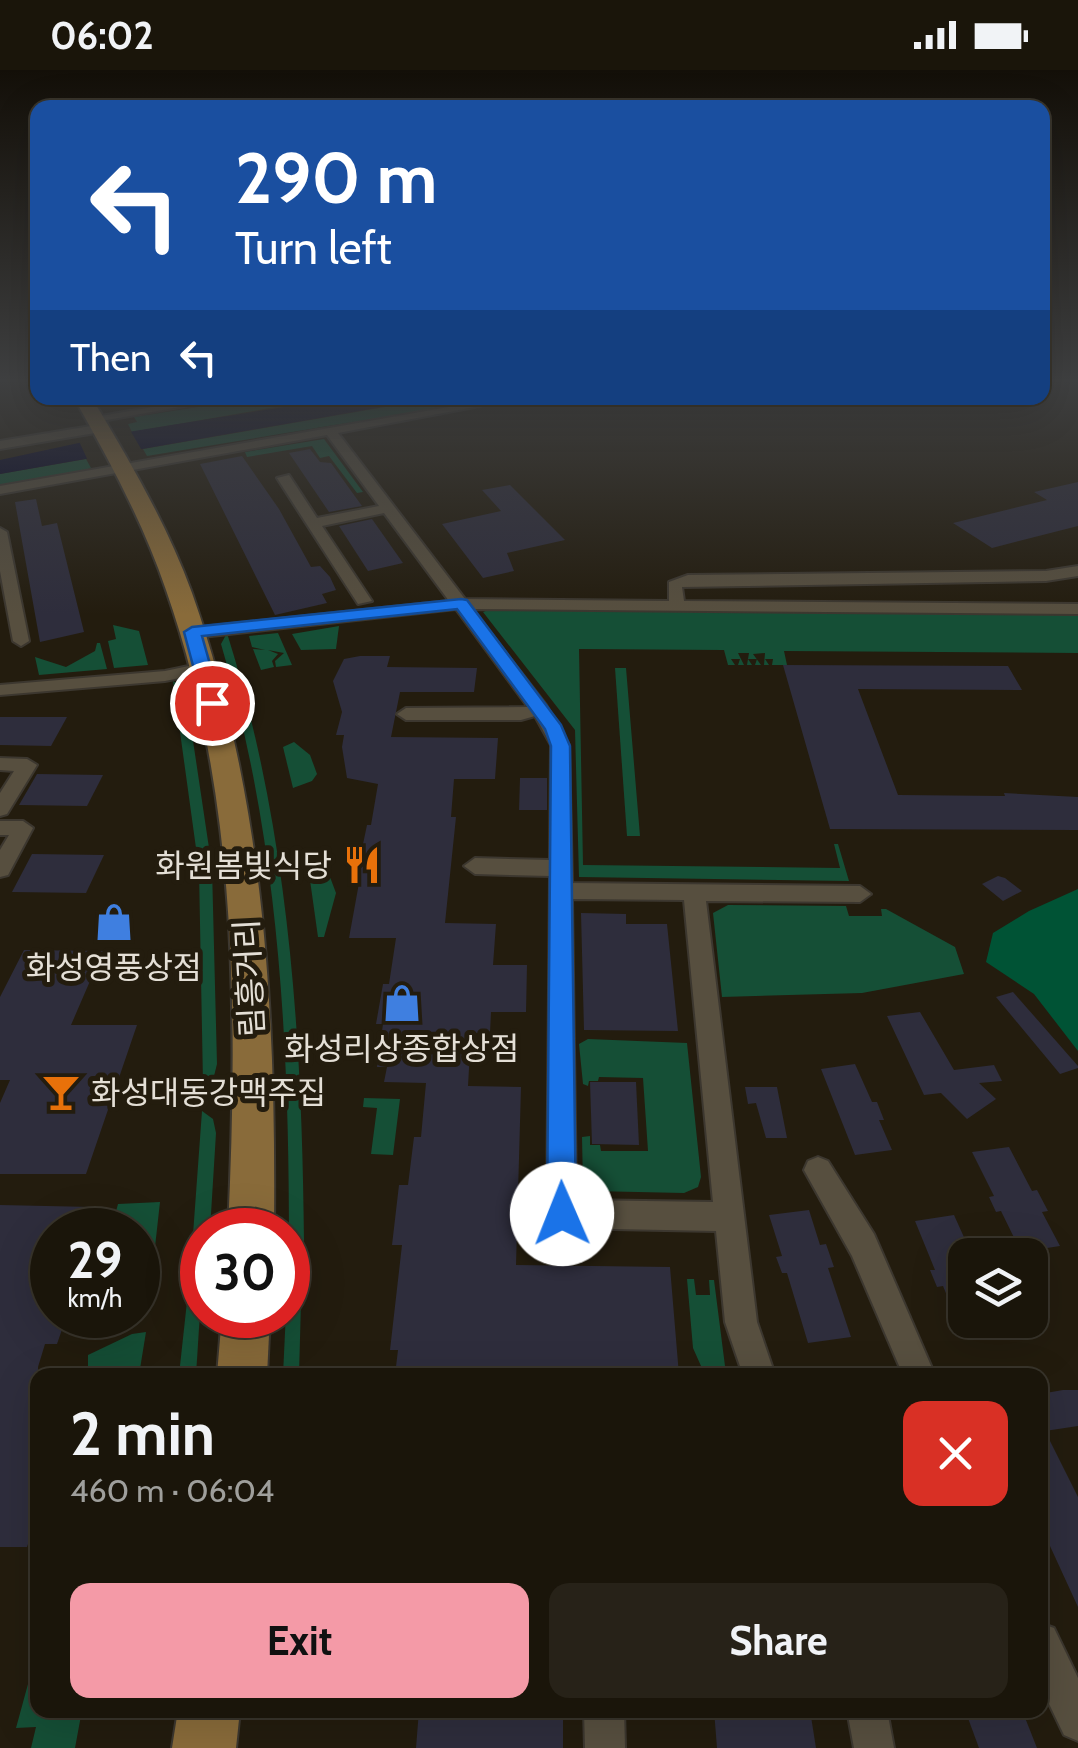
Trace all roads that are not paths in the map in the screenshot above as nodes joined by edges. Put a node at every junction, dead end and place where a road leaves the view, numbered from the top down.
1 (71, 458) edge
2 (119, 458) edge
3 (350, 458) edge
4 (284, 478) dead end
5 (0, 490) edge
6 (388, 508) junction
7 (314, 524) junction
8 (0, 532) edge
9 (4, 568) edge
10 (1078, 570) edge
11 (364, 601) dead end
12 (461, 604) junction
13 (678, 604) junction
14 (1078, 610) edge
15 (192, 632) junction
16 (21, 642) dead end
17 (203, 668) junction
18 (0, 690) edge
19 (540, 709) junction
20 (406, 714) dead end
21 (0, 764) edge
22 (0, 809) edge
23 (0, 828) edge
24 (474, 866) dead end
25 (0, 869) edge
26 (558, 879) junction
27 (694, 894) junction
28 (860, 894) dead end
29 (818, 1170) dead end
30 (252, 1208) edge
31 (730, 1218) junction
32 (244, 1338) edge
33 (242, 1368) edge
34 (757, 1368) edge
35 (916, 1368) edge
36 (1048, 1659) edge
37 (207, 1718) edge
38 (604, 1718) edge
39 (868, 1718) edge
40 (1078, 1721) edge
41 (204, 1748) edge
42 (605, 1748) edge
43 (874, 1748) edge

1 - 5 street
2 - 15 main road, 림흥거리
3 - 6 street
4 - 7 street
6 - 7 street
6 - 12 street
7 - 11 street
8 - 9 street
9 - 16 street
10 - 13 street
12 - 13 street
12 - 15 street
12 - 19 street
13 - 14 street
15 - 17 main road, 림흥거리
17 - 18 street
17 - 30 main road, 림흥거리
19 - 20 street
19 - 26 street
21 - 22 street
23 - 25 street
24 - 26 street
26 - 27 street
26 - 31 street
27 - 28 street
27 - 31 street
29 - 35 street
31 - 34 street
32 - 33 main road
36 - 40 street
37 - 41 main road
38 - 42 street
39 - 43 street

